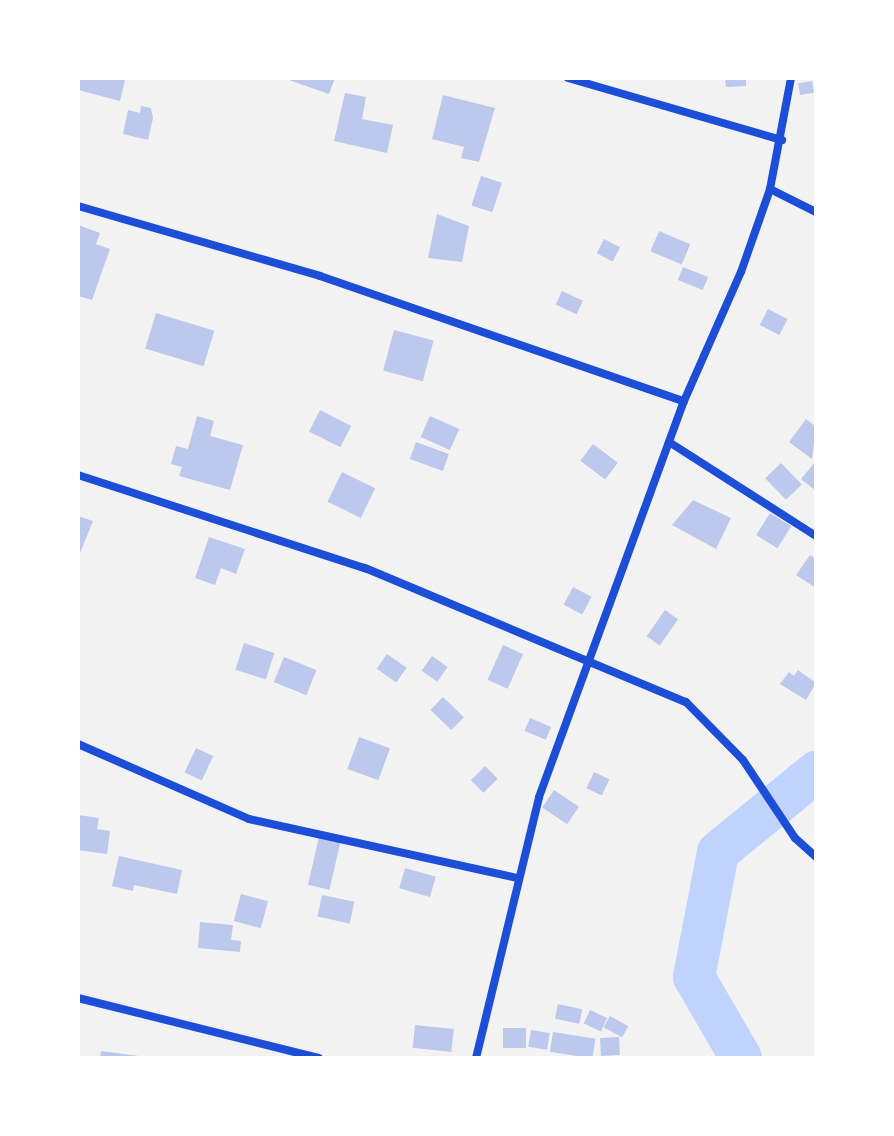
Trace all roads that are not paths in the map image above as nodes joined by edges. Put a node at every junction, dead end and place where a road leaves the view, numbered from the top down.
1 (568, 78) edge
2 (791, 78) edge
3 (782, 140) junction
4 (770, 189) junction
5 (78, 206) edge
6 (816, 212) edge
7 (684, 401) junction
8 (669, 442) junction
9 (78, 475) edge
10 (816, 536) edge
11 (588, 662) junction
12 (78, 744) edge
13 (816, 857) edge
14 (518, 878) junction
15 (78, 998) edge
16 (319, 1058) edge
17 (476, 1058) edge

1 - 3 street
2 - 3 street
3 - 4 street
4 - 6 street
4 - 7 street
5 - 7 street
7 - 8 street
8 - 10 street
8 - 11 street
9 - 11 street
11 - 13 street
11 - 14 street
12 - 14 street
14 - 17 street
15 - 16 street

